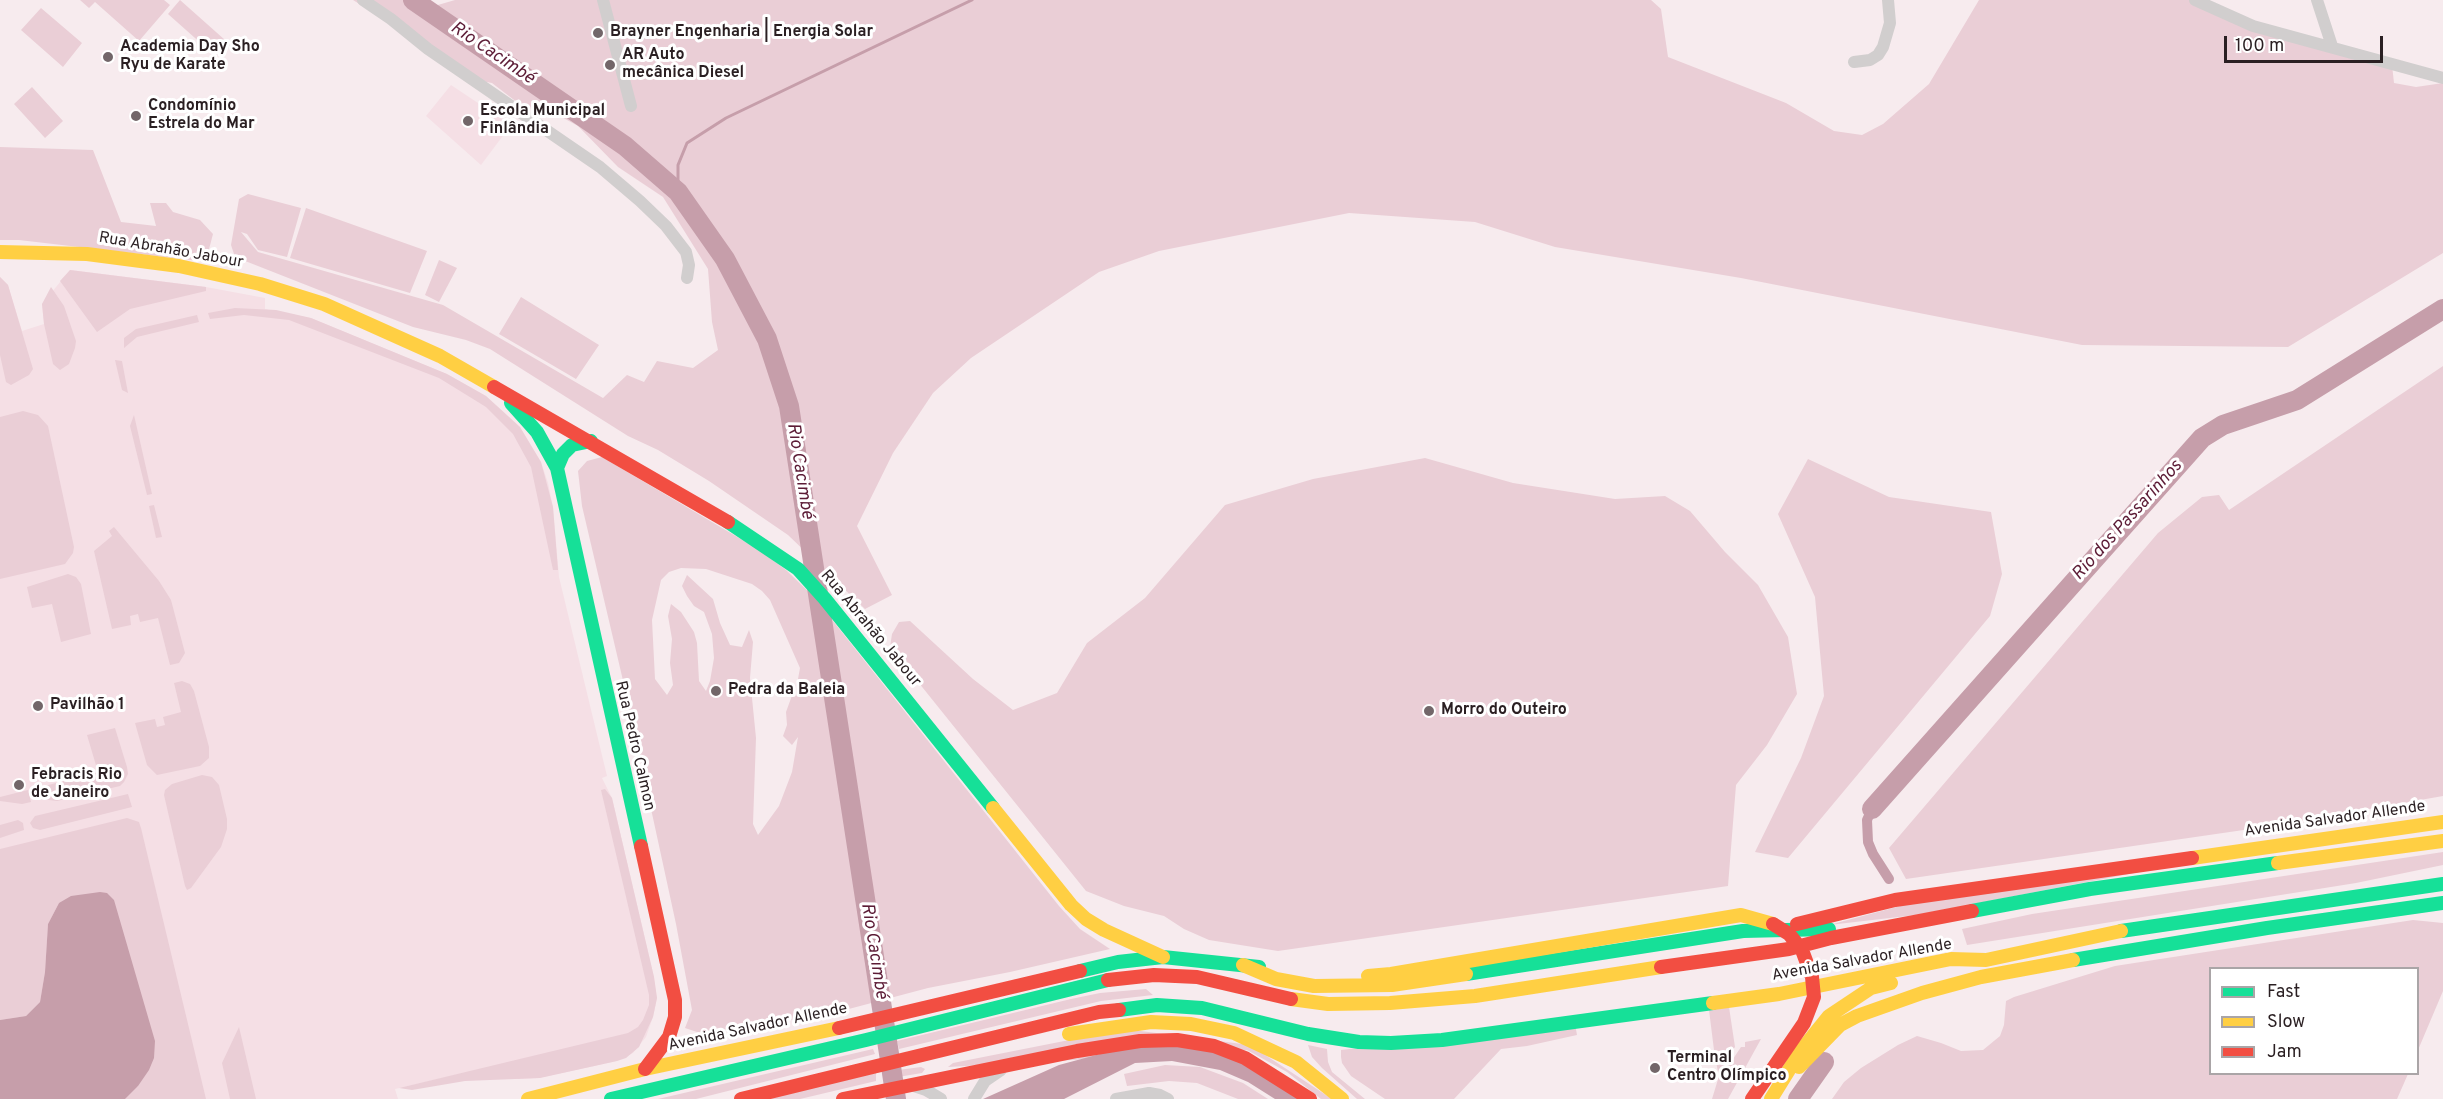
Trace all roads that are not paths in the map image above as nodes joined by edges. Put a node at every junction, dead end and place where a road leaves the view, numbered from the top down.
1 (363, 0) edge
2 (1888, 0) edge
3 (2195, 0) edge
4 (2317, 0) edge
5 (603, 2) edge
6 (2332, 46) junction
7 (1854, 62) dead end
8 (2443, 78) edge
9 (631, 106) dead end
10 (0, 252) edge
11 (687, 278) dead end
12 (493, 386) junction
13 (591, 441) junction
14 (557, 468) junction
15 (2443, 822) edge
16 (2443, 841) edge
17 (2250, 849) junction
18 (2142, 881) junction
19 (2443, 884) edge
20 (2443, 903) edge
21 (1899, 925) junction
22 (2268, 928) junction
23 (2132, 929) junction
24 (1770, 930) junction
25 (1163, 957) junction
26 (1986, 960) junction
27 (1243, 965) junction
28 (1392, 985) junction
29 (1059, 1037) dead end
30 (982, 1055) dead end
31 (898, 1062) junction
32 (1008, 1066) junction
33 (645, 1069) junction
34 (909, 1085) junction
35 (1780, 1086) junction
36 (528, 1099) edge
37 (610, 1099) edge
38 (741, 1099) edge
39 (843, 1099) edge
40 (941, 1099) edge
41 (974, 1099) edge
42 (1116, 1099) edge
43 (1168, 1099) edge
44 (1310, 1099) edge
45 (1342, 1099) edge
46 (1752, 1099) edge
47 (1771, 1099) edge

1 - 11 street
2 - 7 street
3 - 6 street
4 - 6 street
5 - 9 street
6 - 8 street
10 - 12 main road, Rua Abrahão Jabour
12 - 13 main road, Rua Abrahão Jabour
12 - 14 main road, Rua Abrahão Jabour
13 - 14 main road
13 - 25 main road, Rua Abrahão Jabour
14 - 33 main road, Rua Pedro Calmon
15 - 17 main road, Avenida Salvador Allende
16 - 18 main road, Avenida Salvador Allende
17 - 18 main road
17 - 24 main road, Avenida Salvador Allende
18 - 21 main road, Avenida Salvador Allende
19 - 23 main road, Avenida Salvador Allende
20 - 22 main road
21 - 24 main road, Avenida Salvador Allende
21 - 37 main road, Avenida Salvador Allende
22 - 23 main road
22 - 35 main road
23 - 26 main road, Avenida Salvador Allende
24 - 28 main road, Avenida Salvador Allende
25 - 27 main road, Avenida Salvador Allende
25 - 33 main road, Avenida Salvador Allende
26 - 31 main road, Avenida Salvador Allende
26 - 35 main road
27 - 28 main road
27 - 46 main road, Avenida Salvador Allende
28 - 45 main road
29 - 45 main road
30 - 31 main road
31 - 38 main road
32 - 34 main road
32 - 41 street
32 - 44 main road
33 - 36 main road, Avenida Salvador Allende
34 - 39 main road
34 - 40 street
35 - 47 main road
42 - 43 street

